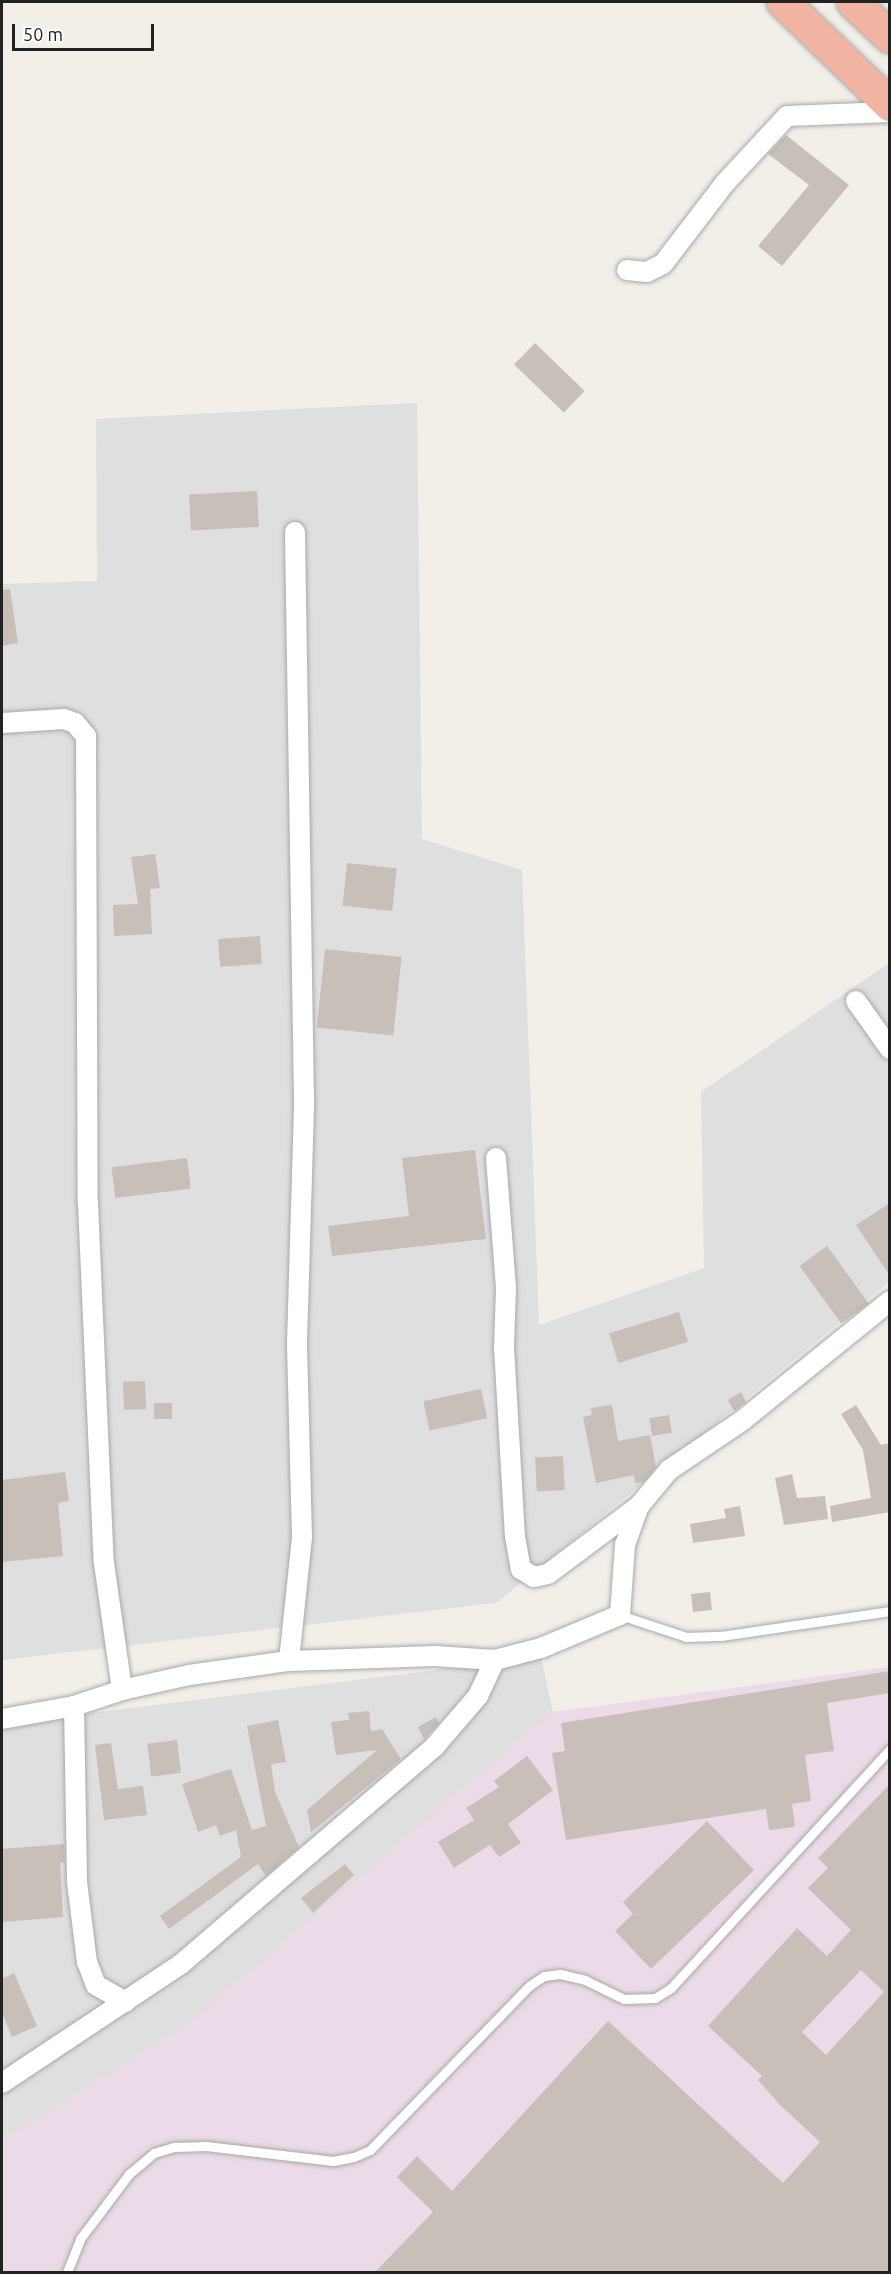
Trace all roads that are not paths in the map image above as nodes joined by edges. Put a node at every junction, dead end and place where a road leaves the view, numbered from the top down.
1 (783, 2) edge
2 (853, 2) edge
3 (890, 37) edge
4 (890, 105) edge
5 (890, 112) edge
6 (627, 270) dead end
7 (295, 532) dead end
8 (2, 723) edge
9 (856, 1001) dead end
10 (890, 1049) edge
11 (496, 1158) dead end
12 (890, 1301) edge
13 (639, 1506) junction
14 (890, 1611) edge
15 (620, 1615) junction
16 (495, 1660) junction
17 (289, 1661) junction
18 (122, 1690) junction
19 (74, 1706) junction
20 (2, 1719) edge
21 (890, 1749) edge
22 (125, 2002) junction
23 (2, 2083) edge
24 (67, 2272) edge

1 - 4 highway
2 - 3 highway
5 - 6 street
7 - 17 street
8 - 18 street
9 - 10 street
11 - 13 street
12 - 13 street
13 - 15 street
14 - 15 lane
15 - 16 street
16 - 17 street
16 - 22 street
17 - 18 street
18 - 19 street
19 - 20 street
19 - 22 street
21 - 24 lane
22 - 23 street

